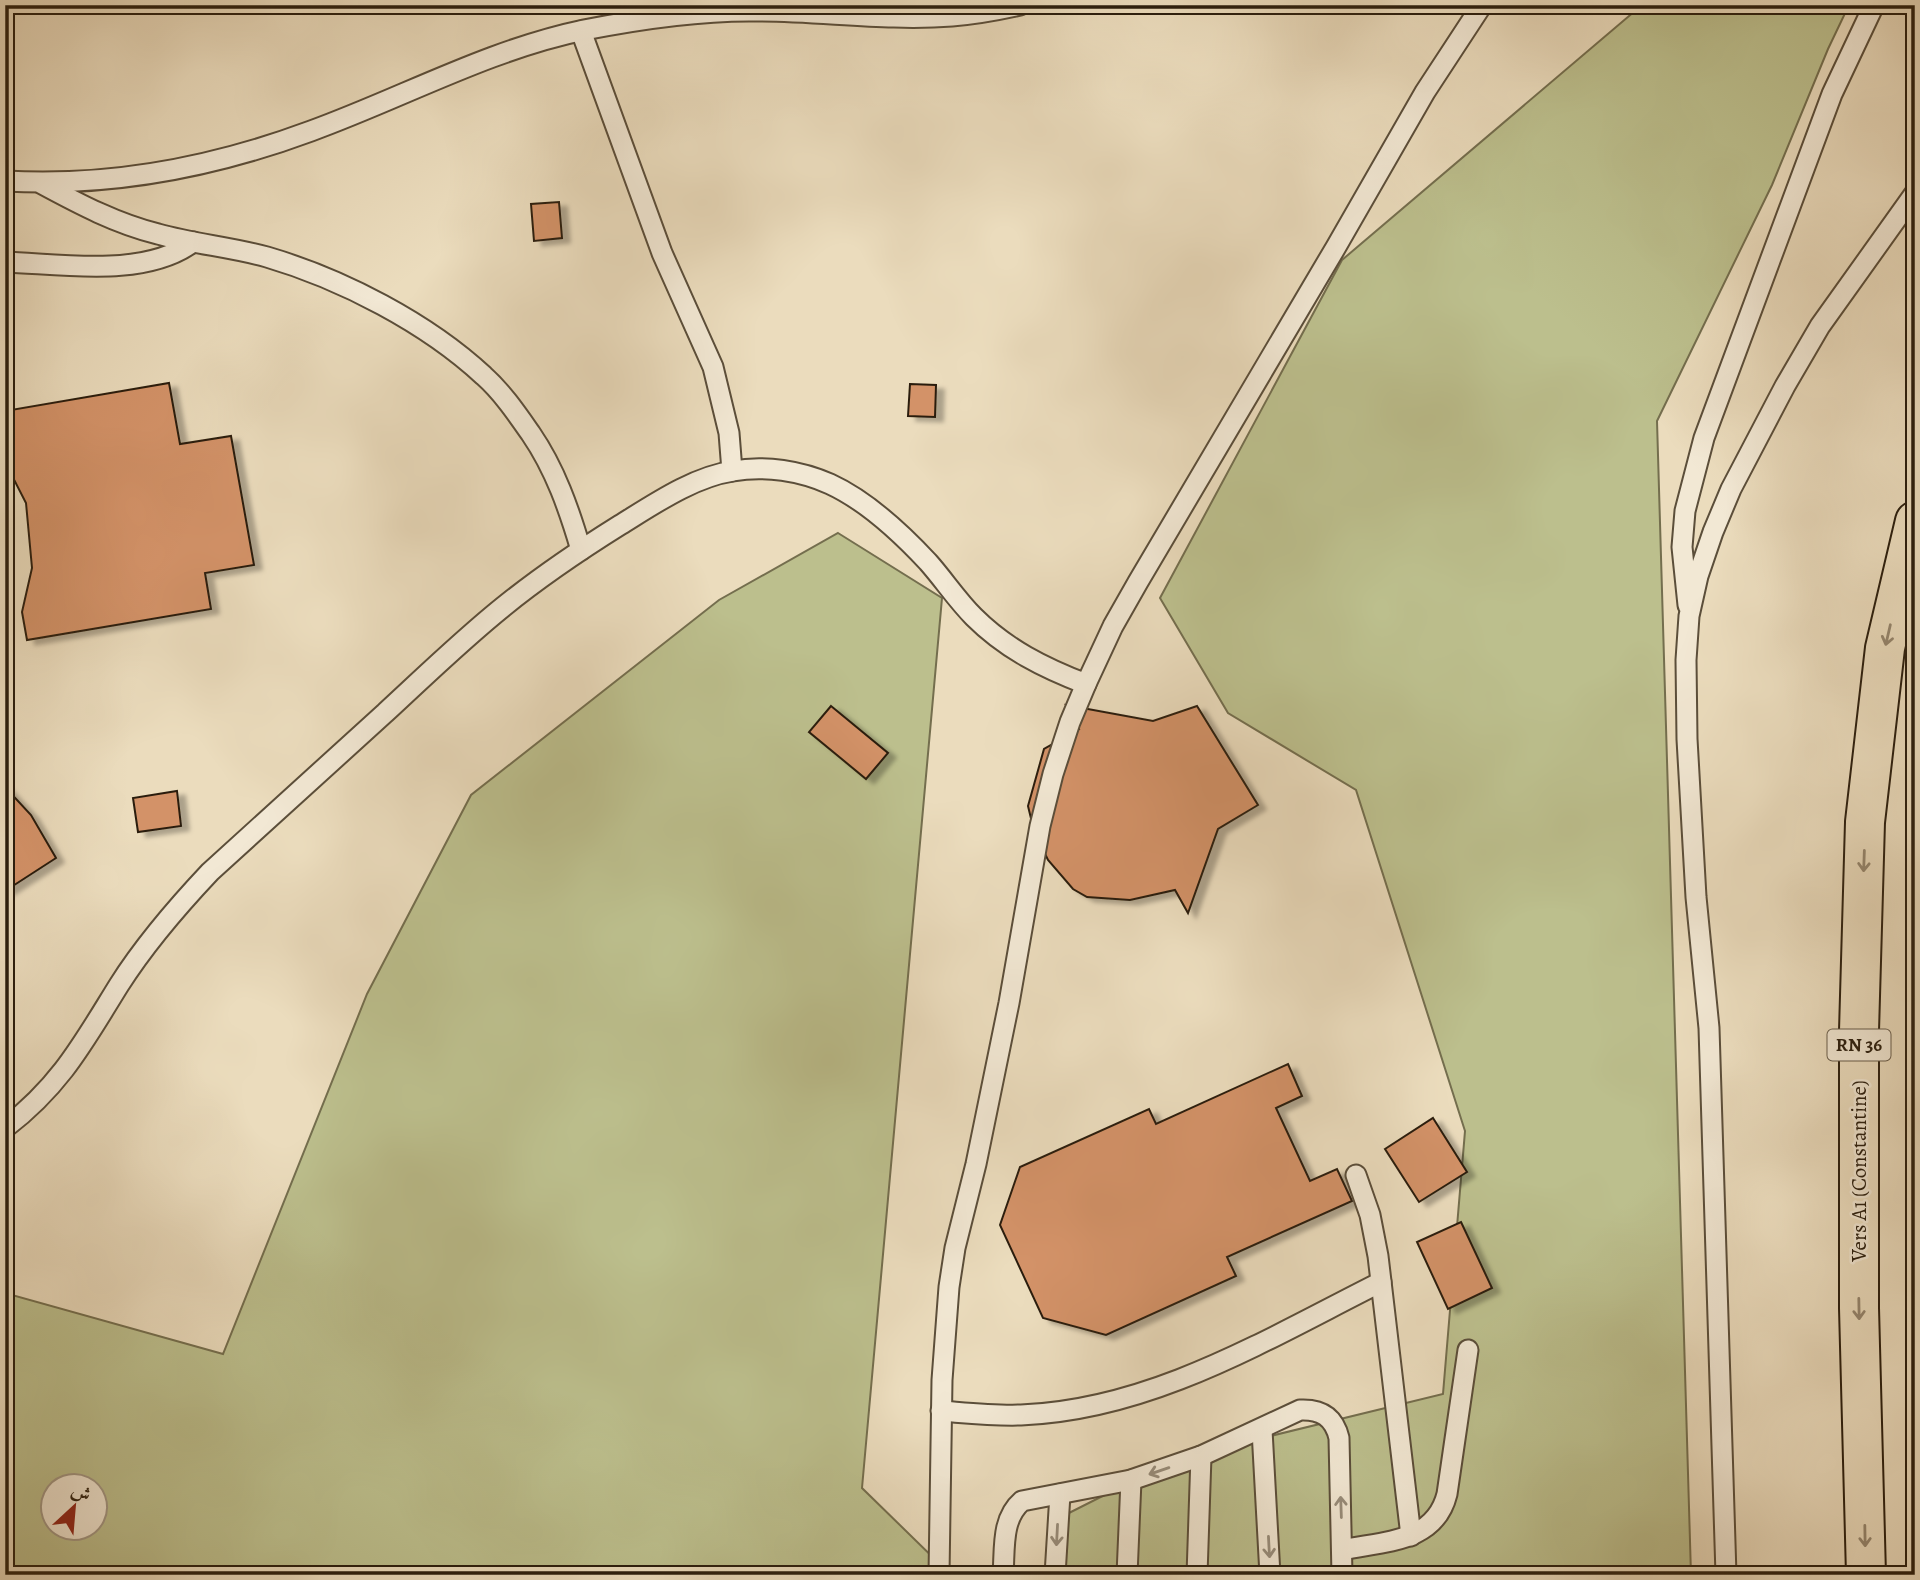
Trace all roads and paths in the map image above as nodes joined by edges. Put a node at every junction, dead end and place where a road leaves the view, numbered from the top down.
1 (1020, 5) edge
2 (1482, 5) edge
3 (1874, 5) edge
4 (581, 30) junction
5 (5, 181) edge
6 (41, 183) junction
7 (1915, 192) edge
8 (193, 242) junction
9 (5, 262) edge
10 (732, 471) junction
11 (1915, 521) edge
12 (581, 550) junction
13 (1689, 616) junction
14 (1086, 684) junction
15 (5, 1128) edge
16 (1356, 1175) dead end
17 (1381, 1282) junction
18 (1468, 1350) dead end
19 (941, 1412) junction
20 (1262, 1430) junction
21 (1201, 1456) junction
22 (1131, 1480) junction
23 (1060, 1494) junction
24 (1411, 1536) junction
25 (1342, 1550) junction
26 (939, 1575) edge
27 (1003, 1575) edge
28 (1055, 1575) edge
29 (1127, 1575) edge
30 (1197, 1575) edge
31 (1270, 1575) edge
32 (1342, 1575) edge
33 (1726, 1575) edge
34 (1866, 1575) edge

1 - 4 lane
2 - 14 lane
3 - 13 lane
4 - 6 lane
4 - 10 lane
5 - 6 lane
6 - 8 lane
7 - 13 lane
8 - 9 lane
8 - 12 lane
10 - 12 lane
10 - 14 lane
11 -> 34 highway, Vers A1 (Constantine) / RN 36
12 - 15 lane
13 - 33 lane
14 - 19 lane
16 - 17 lane
17 - 19 lane
17 - 24 lane
18 - 24 lane
19 - 26 lane
20 - 21 lane
25 -> 20 lane
20 -> 31 lane
21 -> 22 lane
21 - 30 lane
22 - 23 lane
22 - 29 lane
23 - 27 lane
23 -> 28 lane
24 - 25 lane
25 - 32 lane

